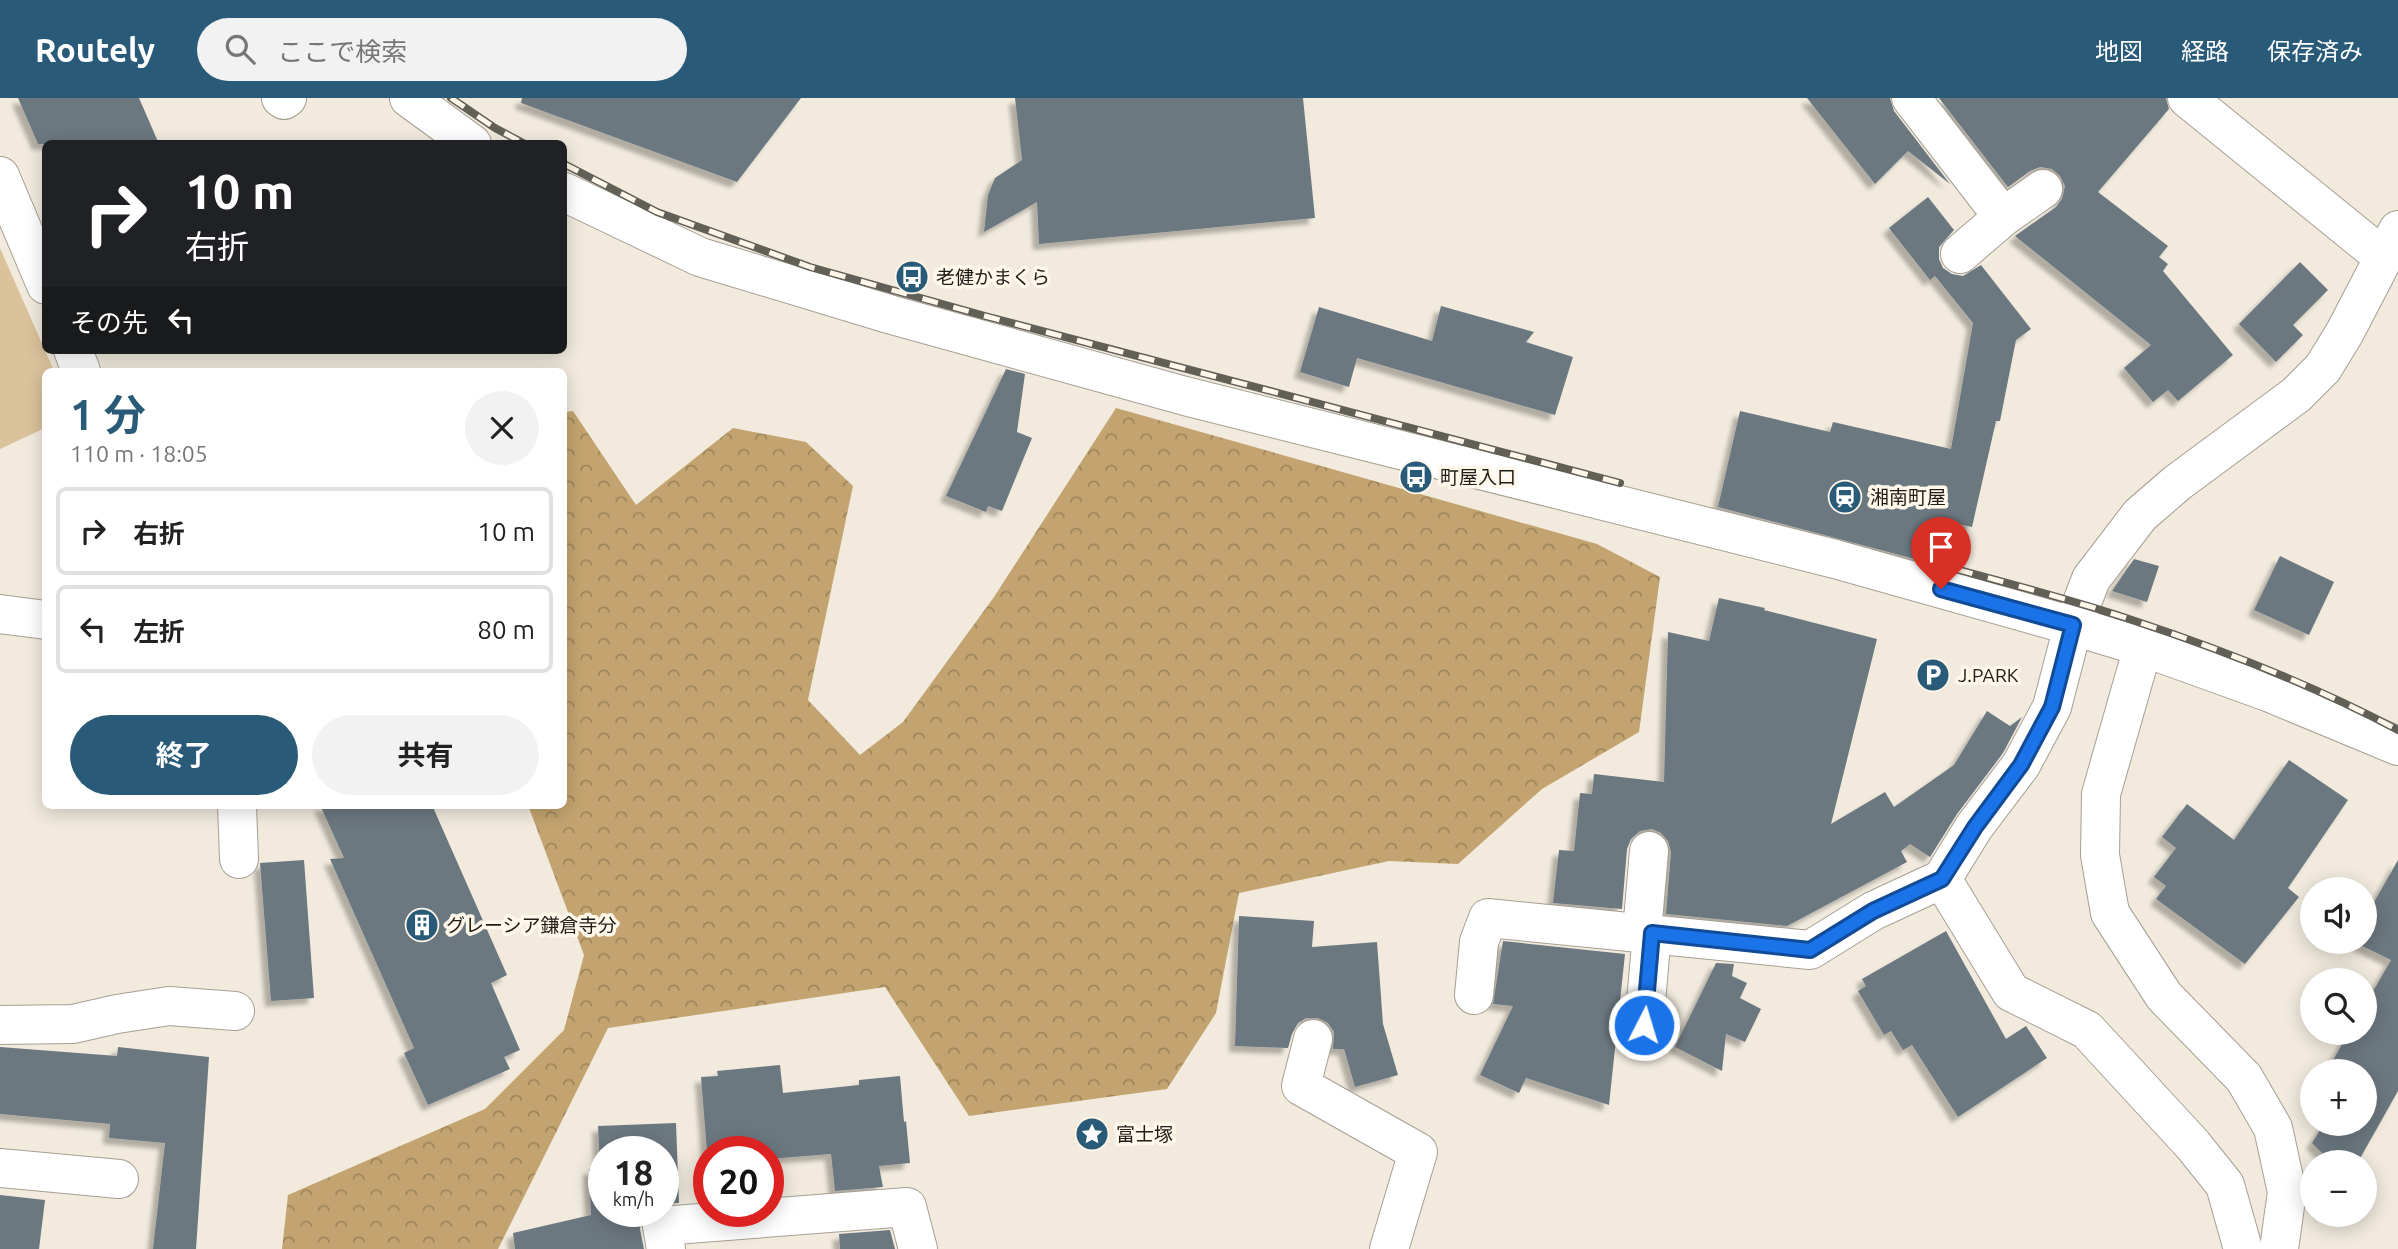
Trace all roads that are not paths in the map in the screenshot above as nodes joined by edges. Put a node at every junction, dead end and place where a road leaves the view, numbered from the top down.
1 (281, 98) edge
2 (286, 98) edge
3 (409, 98) edge
4 (1911, 98) edge
5 (2187, 98) edge
6 (467, 140) edge
7 (0, 176) edge
8 (2043, 188) dead end
9 (567, 193) edge
10 (2003, 217) junction
11 (2391, 243) edge
12 (1960, 254) dead end
13 (42, 276) edge
14 (0, 614) edge
15 (42, 619) edge
16 (2073, 625) junction
17 (2143, 647) junction
18 (2398, 746) edge
19 (237, 809) edge
20 (1649, 851) dead end
21 (239, 859) dead end
22 (1942, 879) junction
23 (1647, 932) junction
24 (1474, 995) dead end
25 (235, 1011) dead end
26 (0, 1025) edge
27 (1644, 1025) dead end
28 (1313, 1039) dead end
29 (0, 1168) edge
30 (119, 1179) dead end
31 (666, 1249) edge
32 (918, 1249) edge
33 (1389, 1249) edge
34 (2243, 1249) edge
35 (2279, 1249) edge

1 - 2 street
3 - 6 street
4 - 10 street
5 - 11 street
7 - 13 street
8 - 10 street
9 - 16 street
10 - 12 street
11 - 16 street
14 - 15 street
16 - 17 street
16 - 22 street
17 - 18 street
17 - 35 street
19 - 21 street
20 - 23 street
22 - 23 street
22 - 34 street
23 - 24 street
23 - 27 street
25 - 26 street
28 - 33 street
29 - 30 street
31 - 32 street

